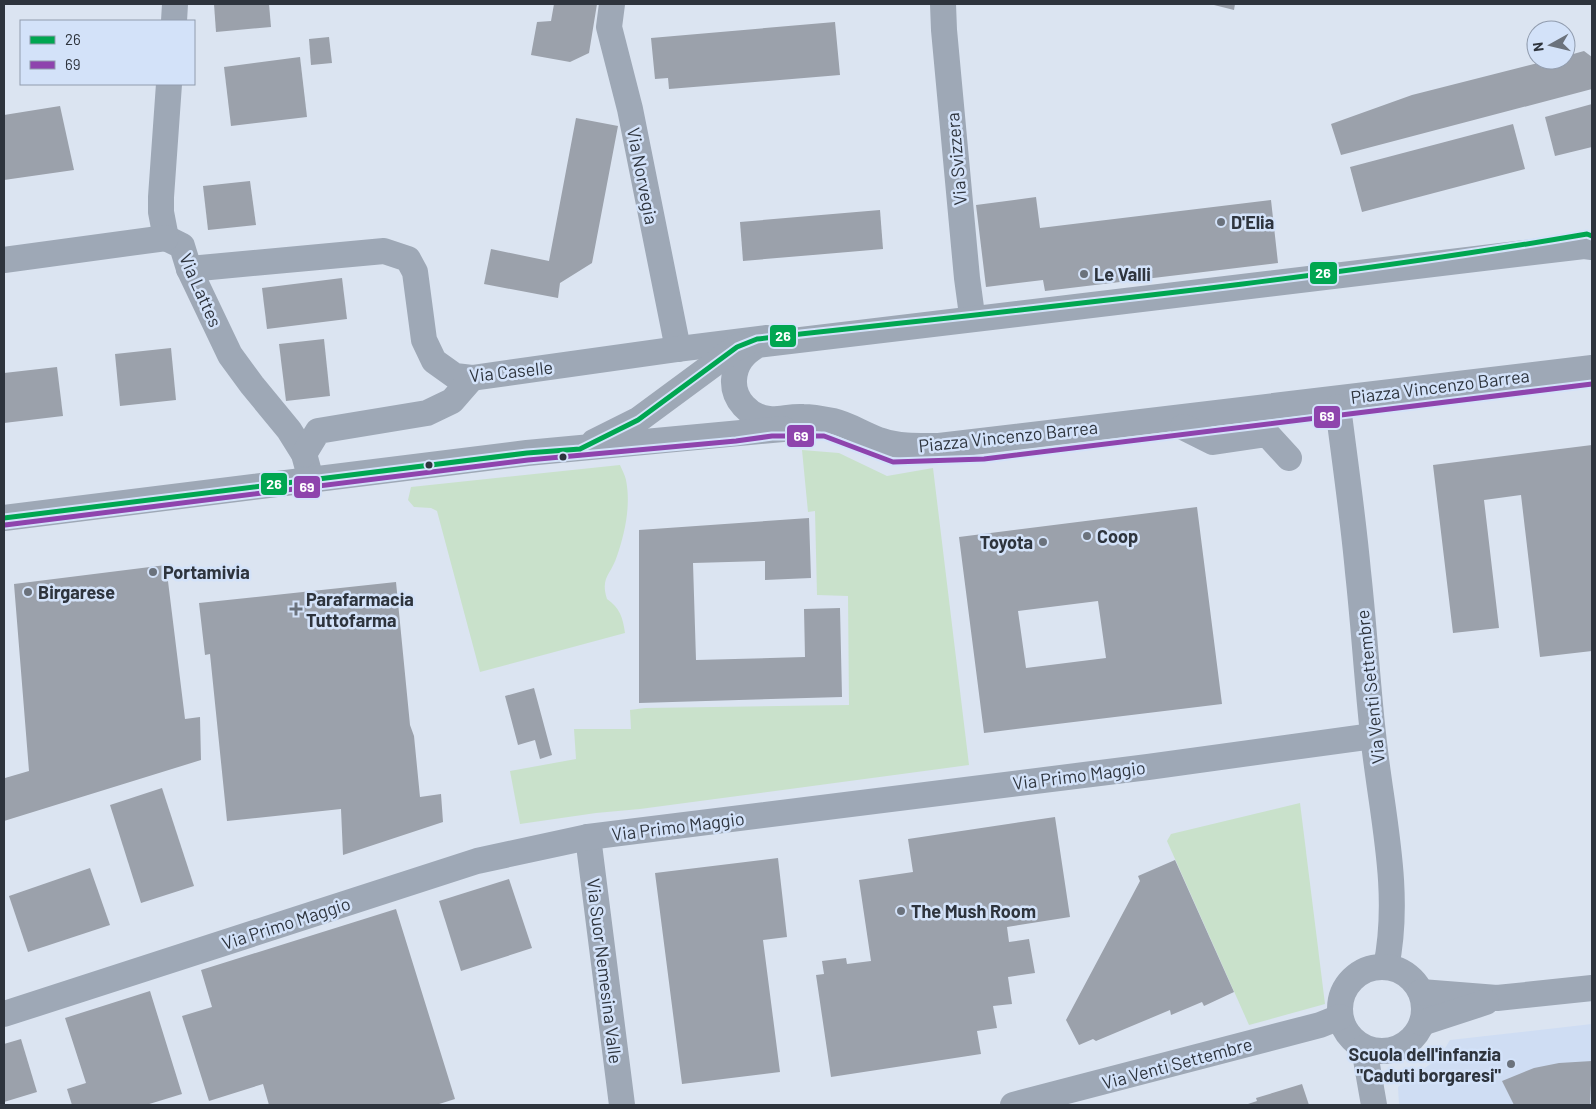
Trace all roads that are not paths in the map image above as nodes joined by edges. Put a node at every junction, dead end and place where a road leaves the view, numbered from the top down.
1 (175, 4) edge
2 (612, 4) edge
3 (943, 4) edge
4 (174, 20) edge
5 (169, 85) edge
6 (1591, 237) edge
7 (166, 238) junction
8 (4, 260) edge
9 (190, 269) junction
10 (972, 315) junction
11 (757, 339) junction
12 (678, 348) junction
13 (1592, 368) edge
14 (1592, 376) edge
15 (472, 378) junction
16 (1338, 407) junction
17 (1183, 427) junction
18 (766, 430) junction
19 (580, 449) junction
20 (304, 454) junction
21 (1289, 458) dead end
22 (311, 480) junction
23 (4, 518) edge
24 (1373, 736) junction
25 (588, 837) junction
26 (1386, 967) junction
27 (1592, 988) edge
28 (1421, 992) junction
29 (1497, 998) junction
30 (4, 1014) edge
31 (1340, 1017) junction
32 (1422, 1023) junction
33 (1364, 1048) junction
34 (622, 1105) edge
35 (1013, 1105) edge
36 (1374, 1105) edge

1 - 4 street
2 - 12 street, Via Norvegia
3 - 10 street, Via Svizzera
5 - 7 street, Via Lattes
6 - 10 street, Via Caselle
6 - 13 street, Piazza Vincenzo Barrea
7 - 8 street
7 - 9 street, Via Lattes
9 - 15 street, Via Caselle
9 - 20 street, Via Lattes
10 - 11 street, Via Caselle
11 - 12 street, Via Caselle
11 - 18 street
11 - 19 street
12 - 15 street, Via Caselle
14 - 16 street
15 - 20 street
16 - 17 street
16 - 24 street, Via Venti Settembre
17 - 18 street
17 - 21 street
18 - 19 street
19 - 22 street
20 - 22 street, Via Lattes
22 - 23 street
24 - 25 street, Via Primo Maggio
24 - 26 street, Via Venti Settembre
25 - 30 street, Via Primo Maggio
25 - 34 street, Via Suor Nemesina Valle
26 - 28 street
26 - 31 street
27 - 29 street
28 - 29 street
28 - 32 street
29 - 32 street
31 - 33 street
31 - 35 street, Via Venti Settembre
32 - 33 street
33 - 36 street

